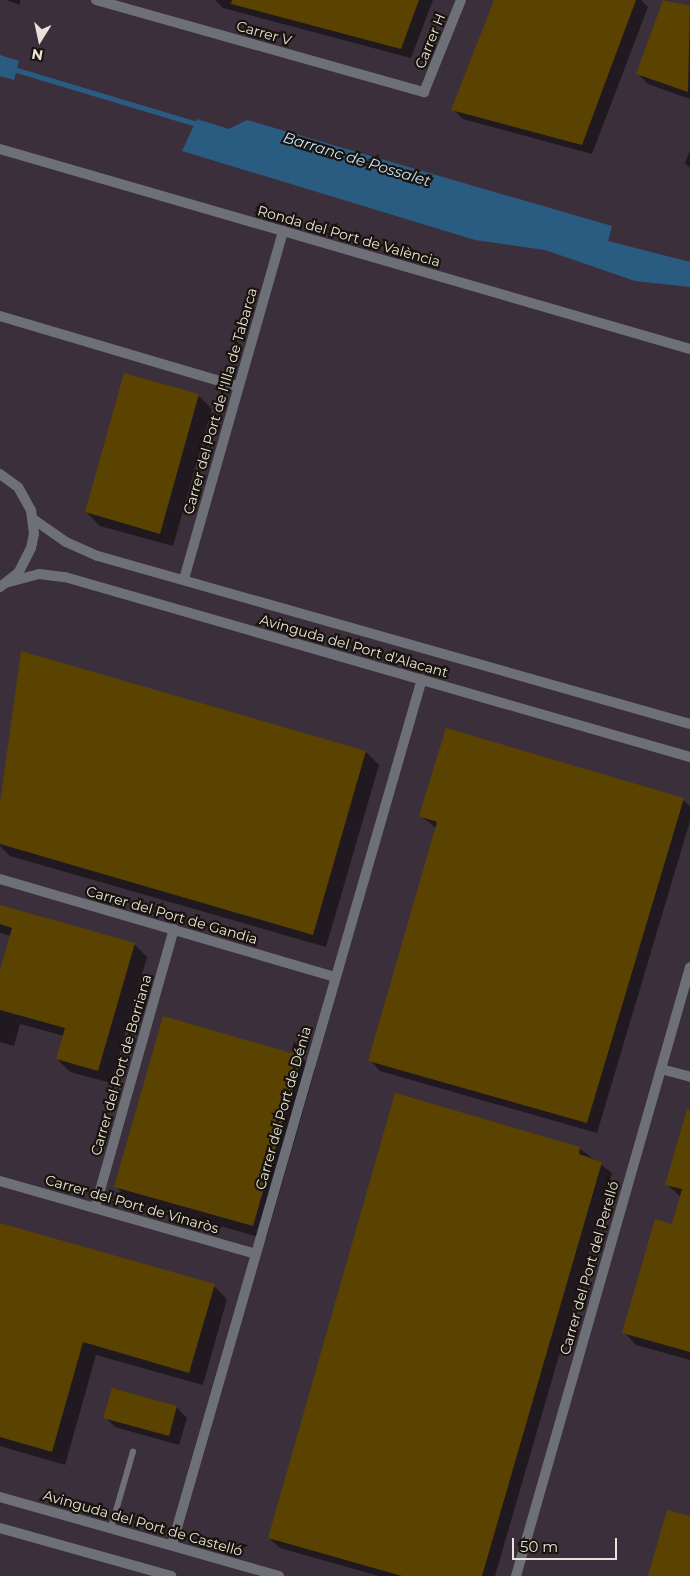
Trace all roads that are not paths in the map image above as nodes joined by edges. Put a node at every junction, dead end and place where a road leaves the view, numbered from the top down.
1 (96, 0) edge
2 (461, 0) edge
3 (424, 92) joint
4 (0, 149) edge
5 (283, 231) junction
6 (0, 316) edge
7 (690, 349) edge
8 (237, 386) junction
9 (0, 474) edge
10 (33, 520) junction
11 (184, 579) junction
12 (4, 584) edge
13 (422, 679) junction
14 (690, 724) edge
15 (690, 757) edge
16 (0, 879) edge
17 (174, 929) junction
18 (690, 967) edge
19 (335, 977) junction
20 (661, 1069) junction
21 (690, 1077) edge
22 (0, 1181) edge
23 (95, 1208) junction
24 (256, 1254) junction
25 (133, 1452) dead end
26 (0, 1497) edge
27 (0, 1528) edge
28 (111, 1528) junction
29 (172, 1545) junction
30 (171, 1576) edge
31 (279, 1576) edge
32 (516, 1576) edge

1 - 3 street, Carrer V
2 - 3 street, Carrer H
4 - 5 street, Ronda del Port de València
5 - 7 street, Ronda del Port de València
5 - 8 street, Carrer del Port de l'Illa de Tabarca
6 - 8 street
8 - 11 street, Carrer del Port de l'Illa de Tabarca
9 - 10 street
10 - 11 street, Avinguda del Port d'Alacant
10 - 12 street
11 - 14 street, Avinguda del Port d'Alacant
12 - 13 street, Avinguda del Port d'Alacant
13 - 15 street, Avinguda del Port d'Alacant
13 - 19 street, Carrer del Port de Dénia
16 - 17 street, Carrer del Port de Gandia
17 - 19 street, Carrer del Port de Gandia
17 - 23 street, Carrer del Port de Borriana
18 - 20 street, Carrer del Port del Perelló
19 - 24 street, Carrer del Port de Dénia
20 - 21 street
20 - 32 street, Carrer del Port del Perelló
22 - 23 street, Carrer del Port de Vinaròs
23 - 24 street, Carrer del Port de Vinaròs
24 - 29 street, Carrer del Port de Dénia
25 - 28 lane
26 - 28 street, Avinguda del Port de Castelló
27 - 30 street
28 - 29 street, Avinguda del Port de Castelló
29 - 31 street, Avinguda del Port de Castelló

